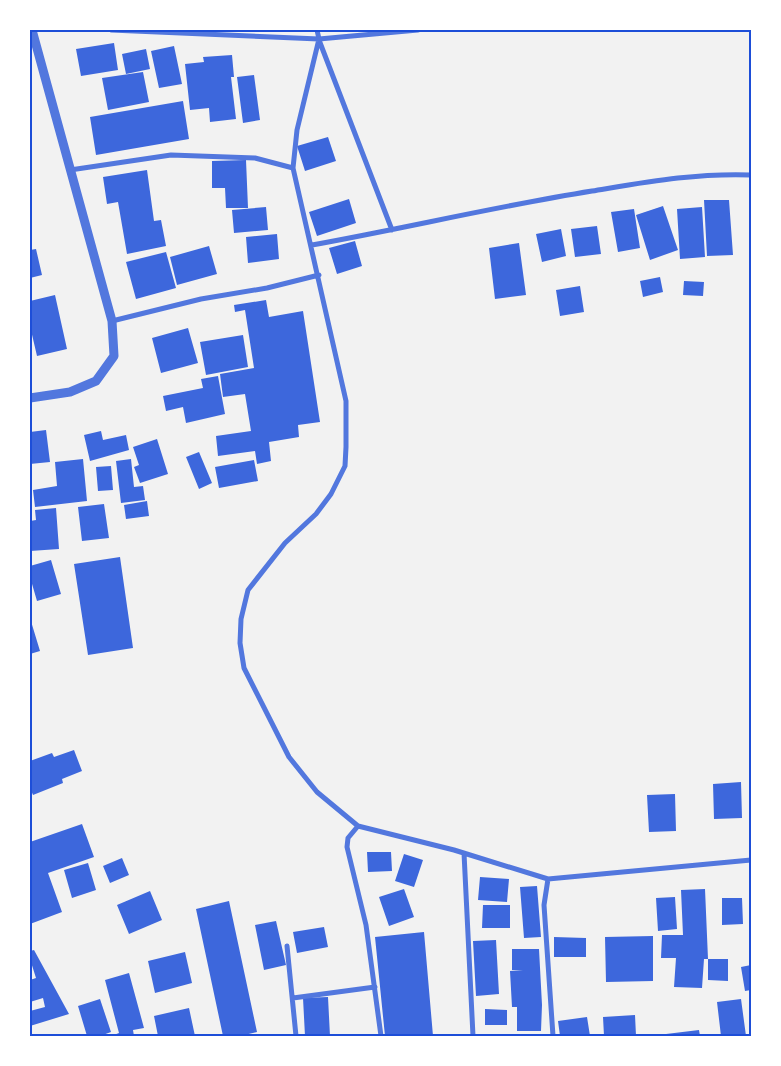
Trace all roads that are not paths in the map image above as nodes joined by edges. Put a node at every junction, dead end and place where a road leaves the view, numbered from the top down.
1 (32, 30) edge
2 (111, 30) edge
3 (317, 30) edge
4 (418, 30) edge
5 (319, 40) junction
6 (293, 168) junction
7 (70, 170) junction
8 (751, 175) edge
9 (392, 230) junction
10 (312, 245) junction
11 (319, 275) junction
12 (112, 321) junction
13 (30, 398) edge
14 (358, 826) junction
15 (464, 853) junction
16 (751, 860) edge
17 (548, 879) junction
18 (287, 946) dead end
19 (375, 987) junction
20 (292, 998) junction
21 (296, 1036) edge
22 (381, 1036) edge
23 (473, 1036) edge
24 (554, 1036) edge

1 - 7 street
2 - 5 street
3 - 5 street
4 - 5 street
5 - 6 street
5 - 9 street
6 - 7 street
6 - 10 street
7 - 12 street
8 - 9 street
9 - 10 street
10 - 11 street
11 - 12 street
11 - 14 street
12 - 13 street
14 - 15 street
14 - 19 street
15 - 17 street
15 - 23 street
16 - 17 street
17 - 24 street
18 - 20 street
19 - 20 street
19 - 22 street
20 - 21 street

